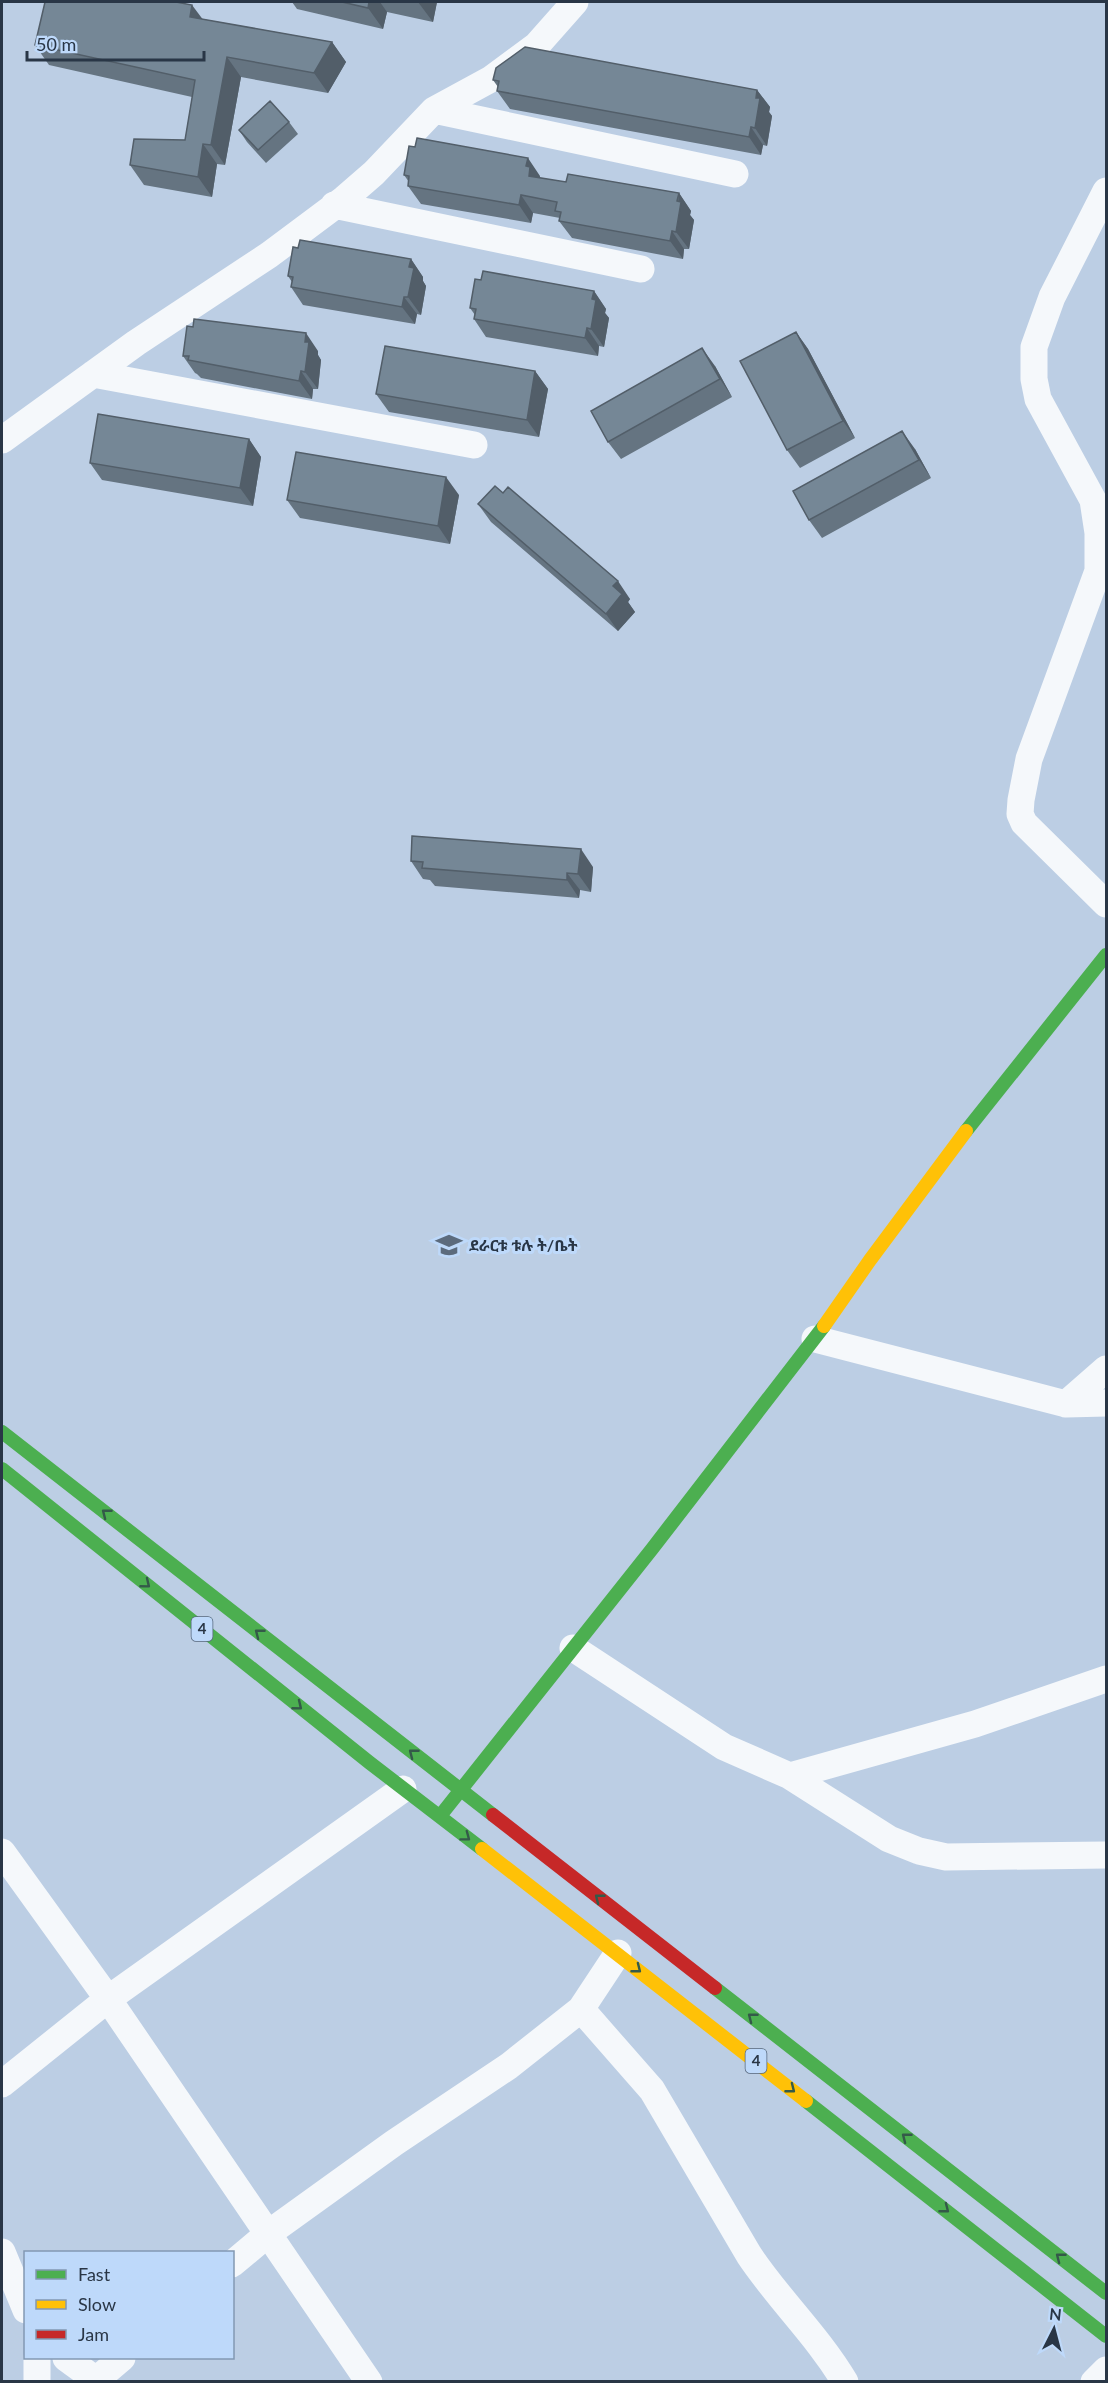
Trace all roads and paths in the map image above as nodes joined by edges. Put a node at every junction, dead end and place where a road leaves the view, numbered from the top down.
1 (575, 2) edge
2 (434, 110) junction
3 (735, 174) dead end
4 (1107, 191) edge
5 (334, 206) junction
6 (641, 269) dead end
7 (93, 374) junction
8 (2, 440) edge
9 (474, 446) dead end
10 (1107, 904) edge
11 (1107, 955) edge
12 (815, 1339) junction
13 (1107, 1369) edge
14 (1107, 1403) edge
15 (1066, 1404) junction
16 (2, 1432) edge
17 (2, 1469) edge
18 (573, 1648) junction
19 (1107, 1679) edge
20 (789, 1776) junction
21 (403, 1789) junction
22 (459, 1789) junction
23 (440, 1817) junction
24 (2, 1852) edge
25 (1107, 1855) edge
26 (618, 1953) junction
27 (108, 1999) junction
28 (581, 2008) junction
29 (2, 2084) edge
30 (269, 2233) junction
31 (2, 2252) edge
32 (234, 2262) edge
33 (1107, 2293) edge
34 (24, 2305) edge
35 (1107, 2336) edge
36 (37, 2359) edge
37 (67, 2359) edge
38 (121, 2359) edge
39 (1107, 2370) edge
40 (96, 2381) edge
41 (37, 2382) edge
42 (369, 2382) edge
43 (845, 2382) edge
44 (1094, 2382) edge

1 - 2 street
2 - 3 street
2 - 5 street
4 - 10 street
5 - 6 street
5 - 7 street
7 - 8 street
7 - 9 street
11 - 12 main road
12 - 15 street
12 - 18 main road
13 - 15 street
14 - 15 street
22 -> 16 main road
17 -> 21 main road, 4
18 - 20 street
18 - 22 main road
19 - 20 street
20 - 25 street
21 - 23 main road, 4
21 - 27 street
22 - 23 main road
33 -> 22 main road
23 -> 26 main road, 4
24 - 27 street
26 - 28 street
26 -> 35 main road, 4
27 - 29 street
27 - 30 street
28 - 30 street
28 - 43 street
30 - 32 street
30 - 42 street
31 - 34 street
36 - 41 street
37 - 40 street
38 - 40 street
39 - 44 street

